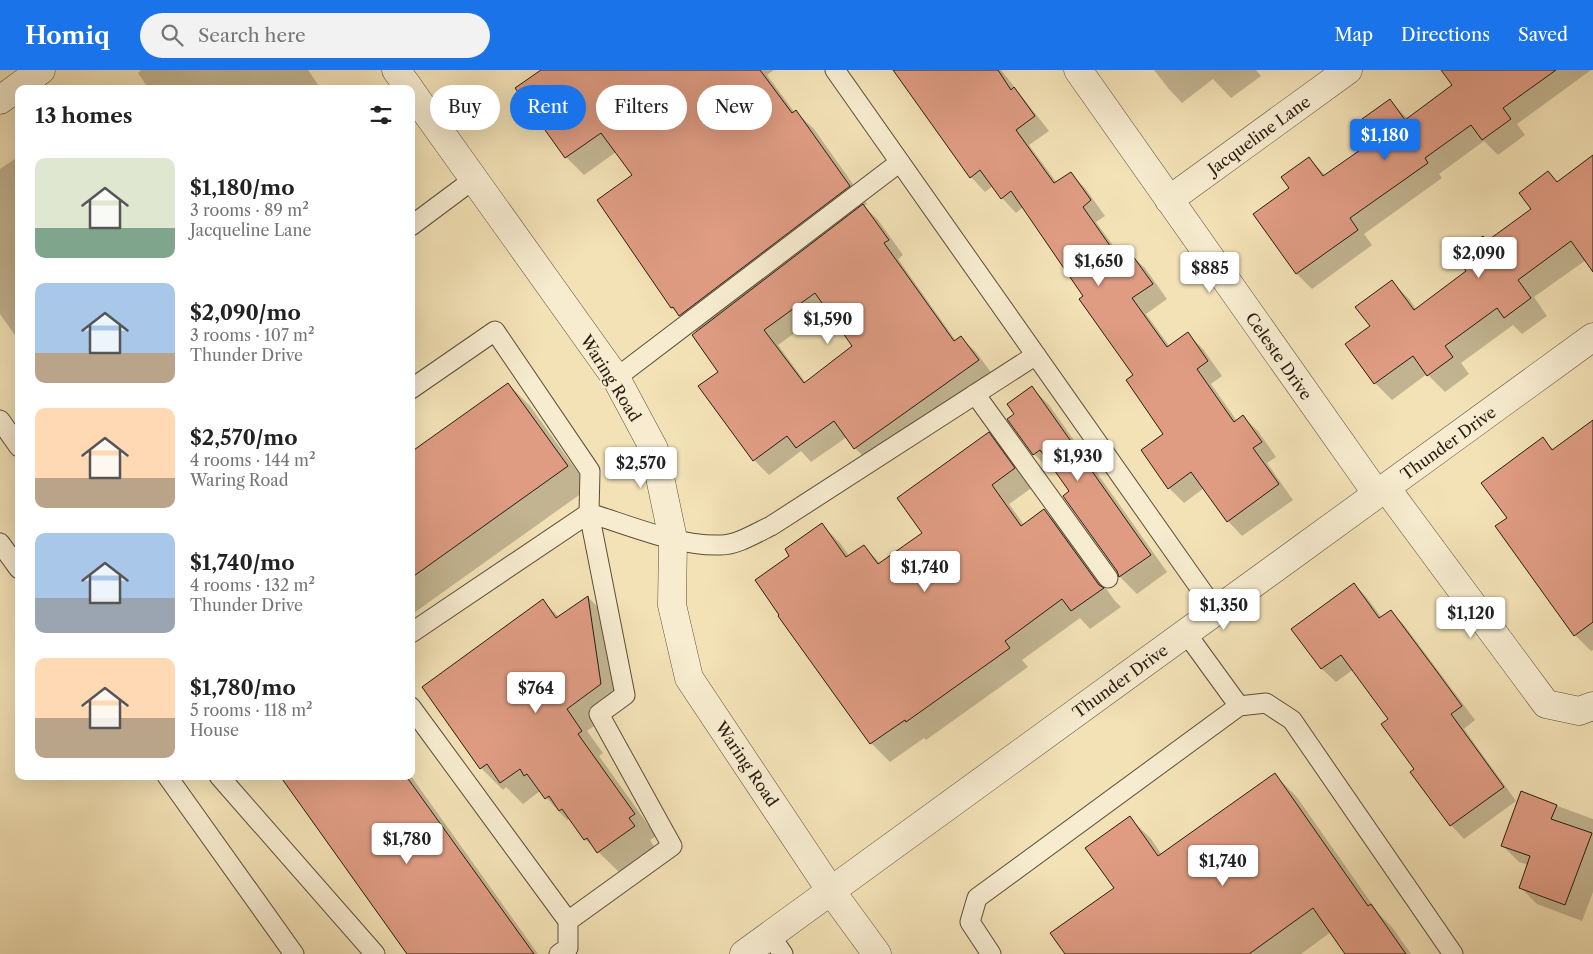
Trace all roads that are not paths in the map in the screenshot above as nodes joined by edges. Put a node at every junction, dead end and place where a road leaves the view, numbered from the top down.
1 (41, 70) edge
2 (396, 70) edge
3 (835, 70) edge
4 (1078, 70) edge
5 (1348, 70) edge
6 (20, 85) edge
7 (407, 85) edge
8 (15, 89) edge
9 (415, 96) edge
10 (0, 100) edge
11 (900, 162) junction
12 (474, 179) junction
13 (1169, 200) junction
14 (415, 223) edge
15 (1593, 337) edge
16 (1036, 355) junction
17 (616, 378) junction
18 (415, 386) edge
19 (975, 394) junction
20 (0, 420) edge
21 (15, 441) edge
22 (1382, 491) junction
23 (589, 513) junction
24 (673, 539) junction
25 (0, 543) edge
26 (15, 564) edge
27 (1108, 578) dead end
28 (1216, 611) junction
29 (415, 630) edge
30 (1186, 633) junction
31 (1238, 706) junction
32 (1593, 706) edge
33 (415, 712) edge
34 (170, 780) edge
35 (223, 780) edge
36 (831, 891) junction
37 (568, 921) junction
38 (777, 944) edge
39 (294, 954) edge
40 (375, 954) edge
41 (559, 954) edge
42 (744, 954) edge
43 (877, 954) edge
44 (991, 954) edge
45 (1453, 954) edge

1 - 6 street
2 - 7 street, Waring Road
3 - 11 lane
4 - 13 street, Celeste Drive
5 - 13 street, Jacqueline Lane
8 - 10 street
9 - 12 street, Waring Road
11 - 16 lane
11 - 17 lane
12 - 14 lane
12 - 17 street, Waring Road
13 - 22 street, Celeste Drive
15 - 22 street, Thunder Drive
16 - 19 lane
16 - 28 lane
17 - 24 street, Waring Road
18 - 23 lane
19 - 24 lane
19 - 27 lane
20 - 21 lane
22 - 28 street, Thunder Drive
22 - 32 street, Celeste Drive
23 - 24 lane
23 - 29 lane
23 - 37 lane
24 - 36 street, Waring Road
25 - 26 lane
28 - 30 street, Thunder Drive
30 - 31 lane
30 - 36 street, Thunder Drive
31 - 44 lane
31 - 45 lane
33 - 37 lane
34 - 39 lane
35 - 40 lane
36 - 38 street, Thunder Drive
36 - 43 street, Waring Road
37 - 41 lane
38 - 42 street, Thunder Drive

